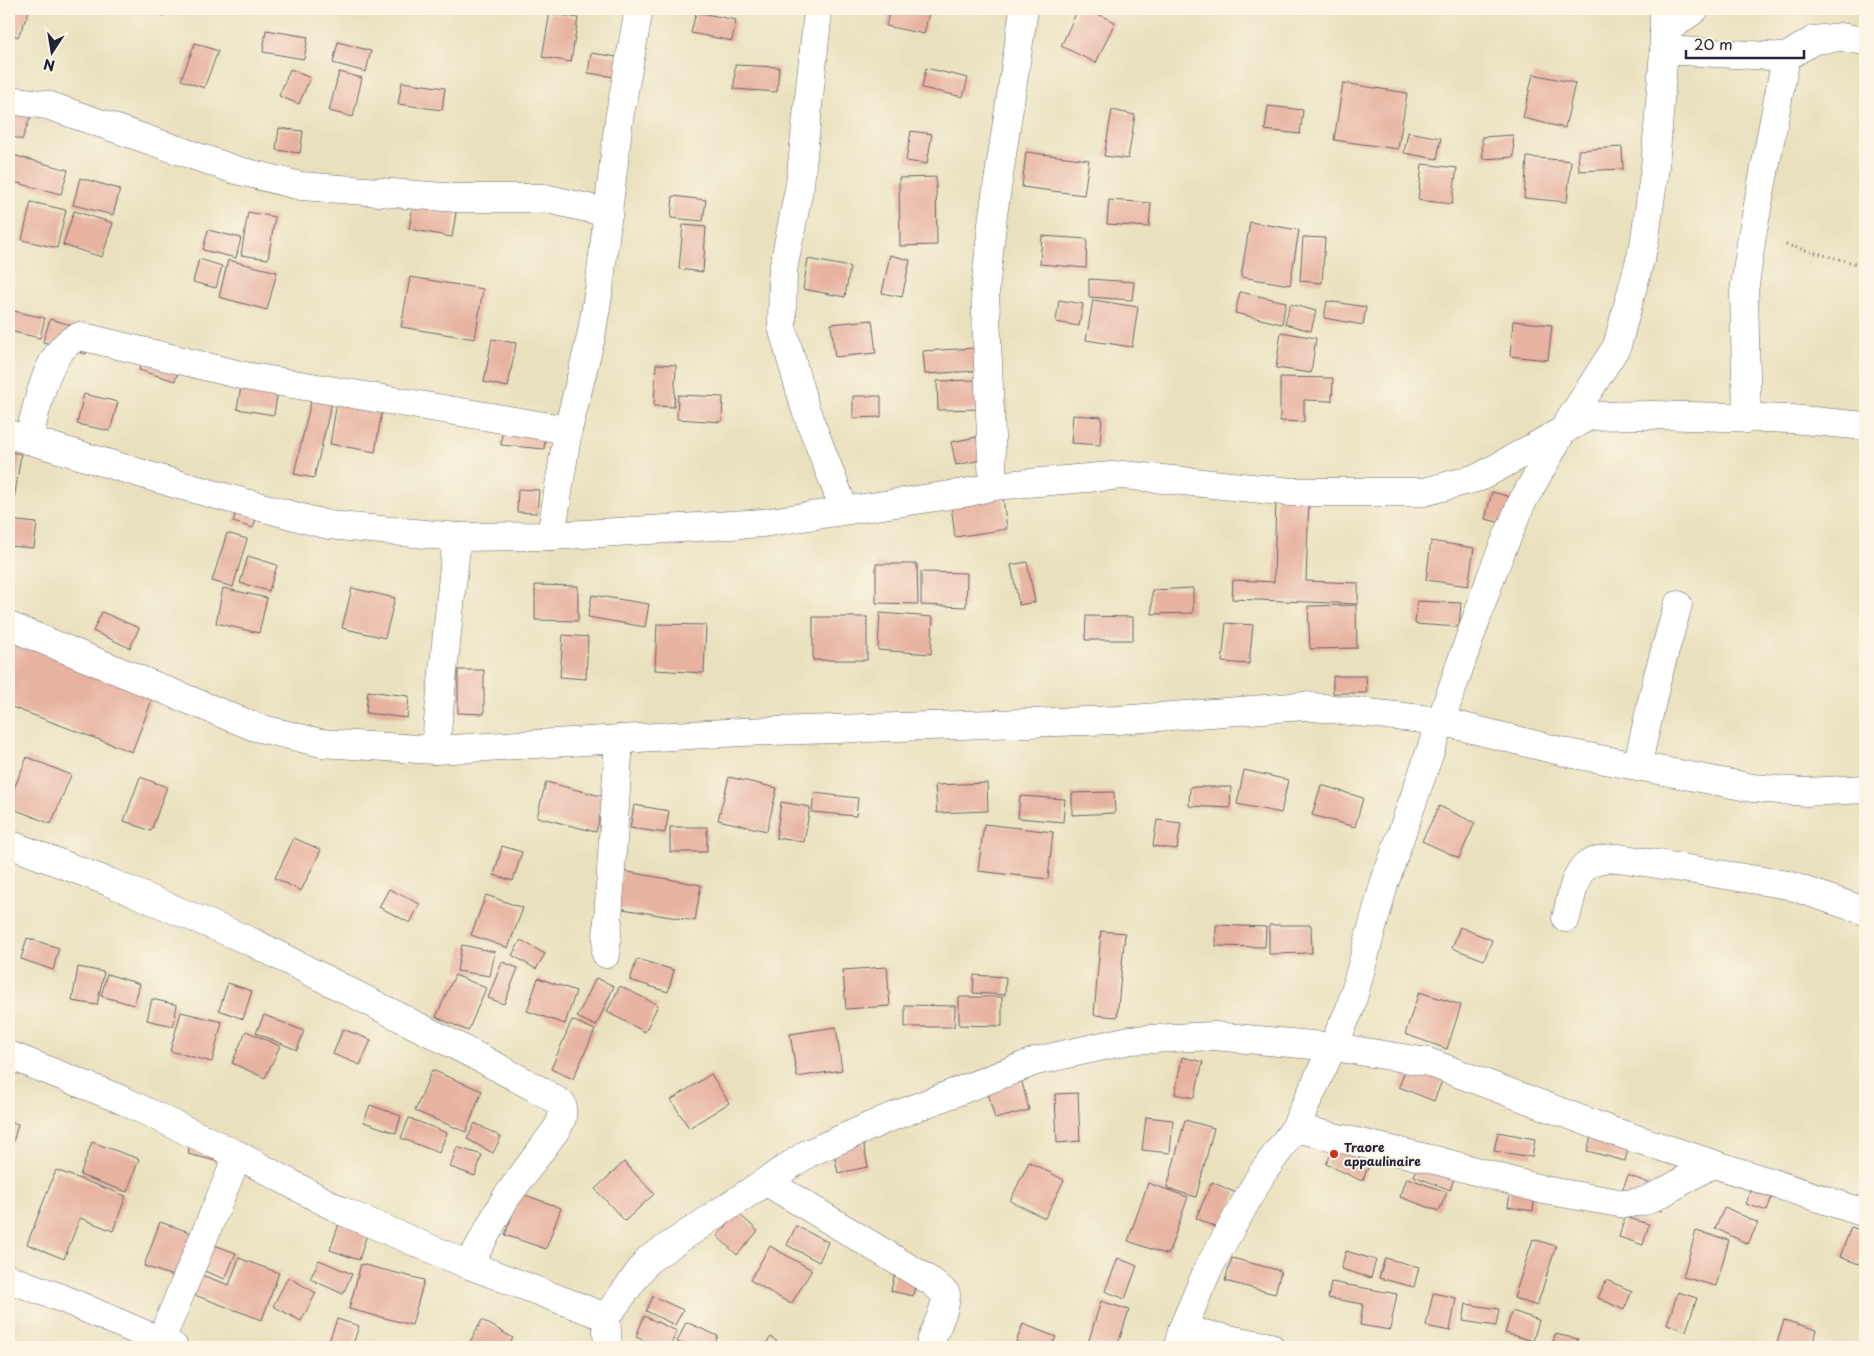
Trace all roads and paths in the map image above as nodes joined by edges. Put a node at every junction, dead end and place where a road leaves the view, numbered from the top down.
1 (639, 9) edge
2 (1024, 9) edge
3 (1695, 9) edge
4 (817, 20) dead end
5 (1664, 30) edge
6 (1865, 41) edge
7 (1786, 57) junction
8 (9, 100) edge
9 (609, 213) junction
10 (1752, 236) junction
11 (1865, 266) edge
12 (1747, 419) junction
13 (1865, 426) edge
14 (568, 430) junction
15 (1562, 432) junction
16 (18, 437) edge
17 (993, 486) junction
18 (844, 509) junction
19 (552, 536) junction
20 (457, 537) junction
21 (1678, 605) dead end
22 (9, 626) edge
23 (1440, 721) junction
24 (619, 739) junction
25 (435, 750) junction
26 (1637, 767) junction
27 (1865, 789) edge
28 (9, 844) edge
29 (1865, 911) edge
30 (1566, 918) dead end
31 (606, 954) dead end
32 (1334, 1047) junction
33 (9, 1055) edge
34 (1295, 1128) junction
35 (238, 1155) junction
36 (1712, 1164) junction
37 (766, 1182) junction
38 (1865, 1213) edge
39 (469, 1265) junction
40 (9, 1279) edge
41 (606, 1317) junction
42 (1180, 1339) edge
43 (168, 1343) edge
44 (608, 1347) edge
45 (930, 1347) edge
46 (1270, 1347) edge

1 - 9 street
2 - 17 street
3 - 5 street
4 - 18 street
5 - 7 street
5 - 15 street
6 - 7 street
7 - 10 street
8 - 9 street
9 - 14 street
10 - 11 path
10 - 12 street
12 - 13 street
12 - 15 street
14 - 16 street
14 - 19 street
15 - 17 street
15 - 23 street
16 - 20 street
17 - 18 street
18 - 19 street
19 - 20 street
20 - 25 street
21 - 26 street
22 - 25 street
23 - 24 street
23 - 26 street
23 - 32 street
24 - 25 street
24 - 31 street
26 - 27 street
28 - 39 street
29 - 30 street
32 - 34 street
32 - 36 street
32 - 37 street
33 - 35 street
34 - 36 street
34 - 42 street
35 - 39 street
35 - 43 street
36 - 38 street
37 - 41 street
37 - 45 street
39 - 41 street
40 - 43 street
41 - 44 street
42 - 46 street

